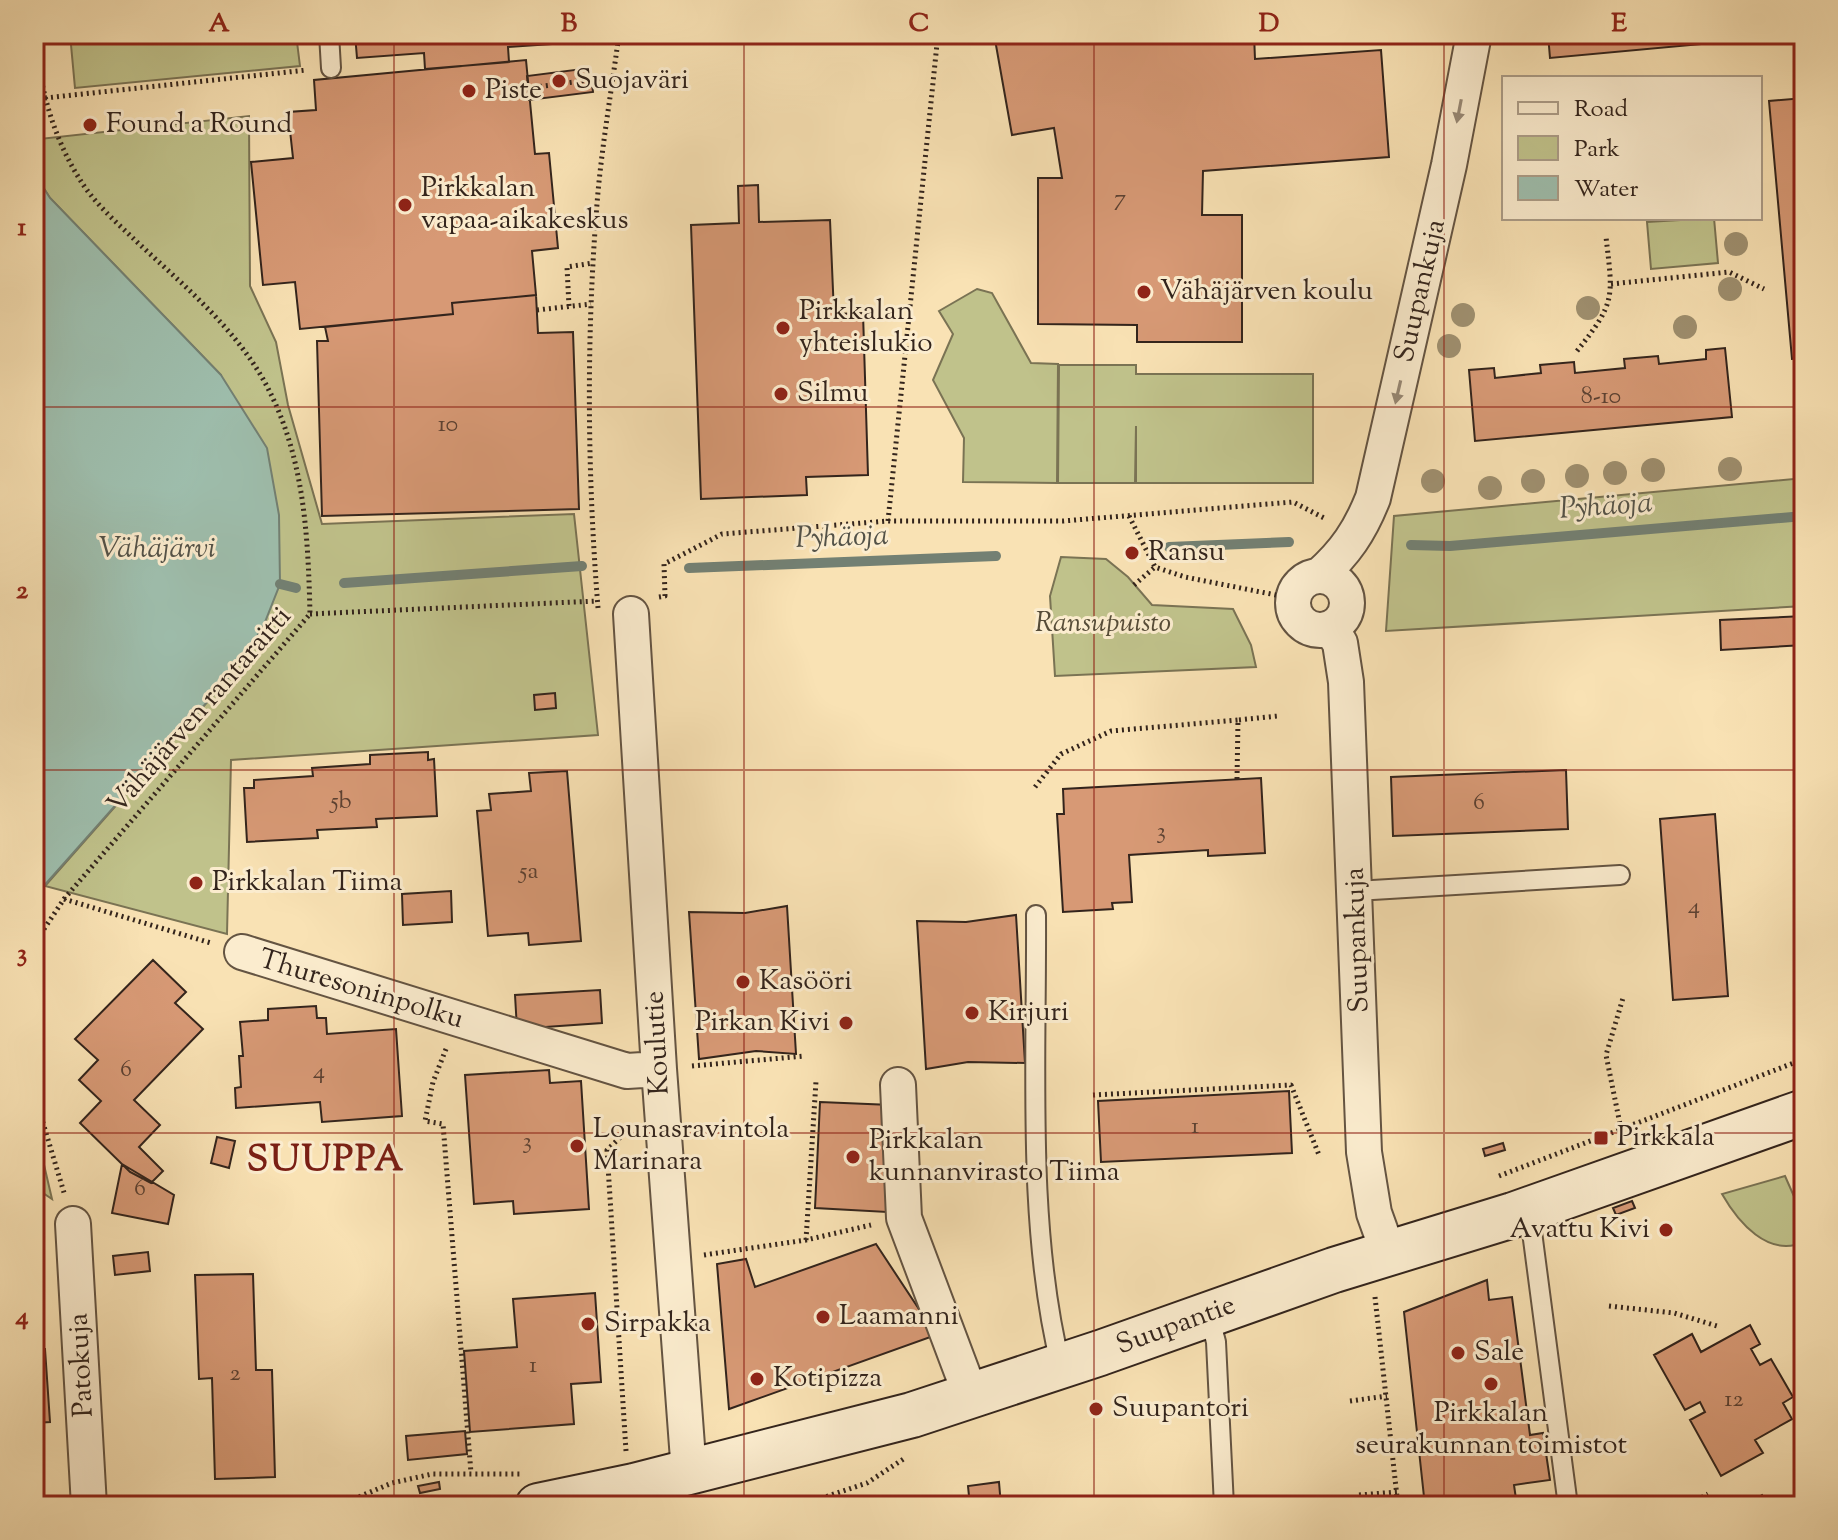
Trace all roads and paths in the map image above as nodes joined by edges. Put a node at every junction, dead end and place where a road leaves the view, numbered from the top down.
1 (35, 34) edge
2 (329, 34) edge
3 (619, 34) edge
4 (938, 34) edge
5 (1474, 34) edge
6 (331, 68) joint
7 (613, 77) junction
8 (528, 88) dead end
9 (45, 98) junction
10 (1606, 237) dead end
11 (593, 263) junction
12 (1611, 284) junction
13 (1764, 289) dead end
14 (591, 304) junction
15 (569, 306) junction
16 (537, 310) dead end
17 (1577, 351) dead end
18 (1293, 502) dead end
19 (1129, 516) junction
20 (888, 521) junction
21 (1155, 567) junction
22 (1134, 585) dead end
23 (1276, 595) dead end
24 (665, 596) dead end
25 (310, 614) junction
26 (631, 614) dead end
27 (1278, 716) dead end
28 (1238, 720) junction
29 (1237, 779) dead end
30 (1035, 787) dead end
31 (1620, 875) dead end
32 (1356, 891) junction
33 (64, 899) junction
34 (1036, 915) dead end
35 (34, 944) edge
36 (242, 952) joint
37 (1623, 998) dead end
38 (466, 1023) junction
39 (805, 1056) dead end
40 (1804, 1059) edge
41 (676, 1067) junction
42 (816, 1081) dead end
43 (898, 1085) dead end
44 (34, 1093) edge
45 (1093, 1095) dead end
46 (1804, 1112) edge
47 (632, 1126) dead end
48 (1621, 1129) junction
49 (1319, 1155) dead end
50 (1485, 1181) dead end
51 (1529, 1209) junction
52 (904, 1218) junction
53 (73, 1224) joint
54 (806, 1240) junction
55 (702, 1255) dead end
56 (1381, 1272) junction
57 (1609, 1306) dead end
58 (1209, 1315) junction
59 (1717, 1326) dead end
60 (1061, 1367) junction
61 (971, 1396) junction
62 (1387, 1396) junction
63 (1350, 1401) dead end
64 (897, 1465) dead end
65 (471, 1473) junction
66 (689, 1473) junction
67 (632, 1483) edge
68 (534, 1490) edge
69 (1397, 1492) junction
70 (1708, 1494) dead end
71 (1359, 1495) dead end
72 (89, 1506) edge
73 (337, 1506) edge
74 (798, 1506) edge
75 (1224, 1506) edge
76 (1398, 1506) edge
77 (1568, 1506) edge
78 (1686, 1506) edge

1 - 9 path, Vähäjärven rantaraitti
2 - 6 lane
3 - 7 path
4 - 20 path
5 -> 32 street, Suupankuja
6 - 9 path
7 - 8 path
7 - 11 path
9 - 25 path, Vähäjärven rantaraitti
10 - 12 path
11 - 14 path
11 - 15 path
12 - 13 path
12 - 17 path
14 - 15 path
14 - 25 path
15 - 16 path
18 - 19 path
19 - 20 path
19 - 21 path
20 - 24 path
21 - 22 path
21 - 23 path
25 - 33 path, Vähäjärven rantaraitti
26 - 41 street, Koulutie
27 - 28 path
28 - 29 path
28 - 30 path
31 - 32 lane
32 - 56 street, Suupankuja
33 - 35 path, Vähäjärven rantaraitti
33 - 36 path, Thuresoninpolku
34 - 60 lane
36 - 38 street, Thuresoninpolku
37 - 48 path
38 - 41 street, Thuresoninpolku
38 - 65 path
39 - 41 path
40 - 48 path
41 - 66 street, Koulutie
42 - 54 path
43 - 52 street
44 - 53 path
45 - 49 path
46 - 51 street, Suupantie
47 - 67 path
48 - 50 path
51 - 56 street, Suupantie
51 - 77 lane
52 - 54 path
52 - 61 street
53 - 72 street, Patokuja
54 - 55 path
56 - 58 street, Suupantie
56 - 62 path
57 - 59 path
58 - 60 street, Suupantie
58 - 75 lane
60 - 61 street, Suupantie
61 - 66 street, Suupantie
62 - 63 path
62 - 69 path
64 - 74 path
65 - 68 path
65 - 73 path
66 - 67 street, Suupantie
67 - 68 street, Suupantie
69 - 71 path
69 - 76 path
70 - 78 path

